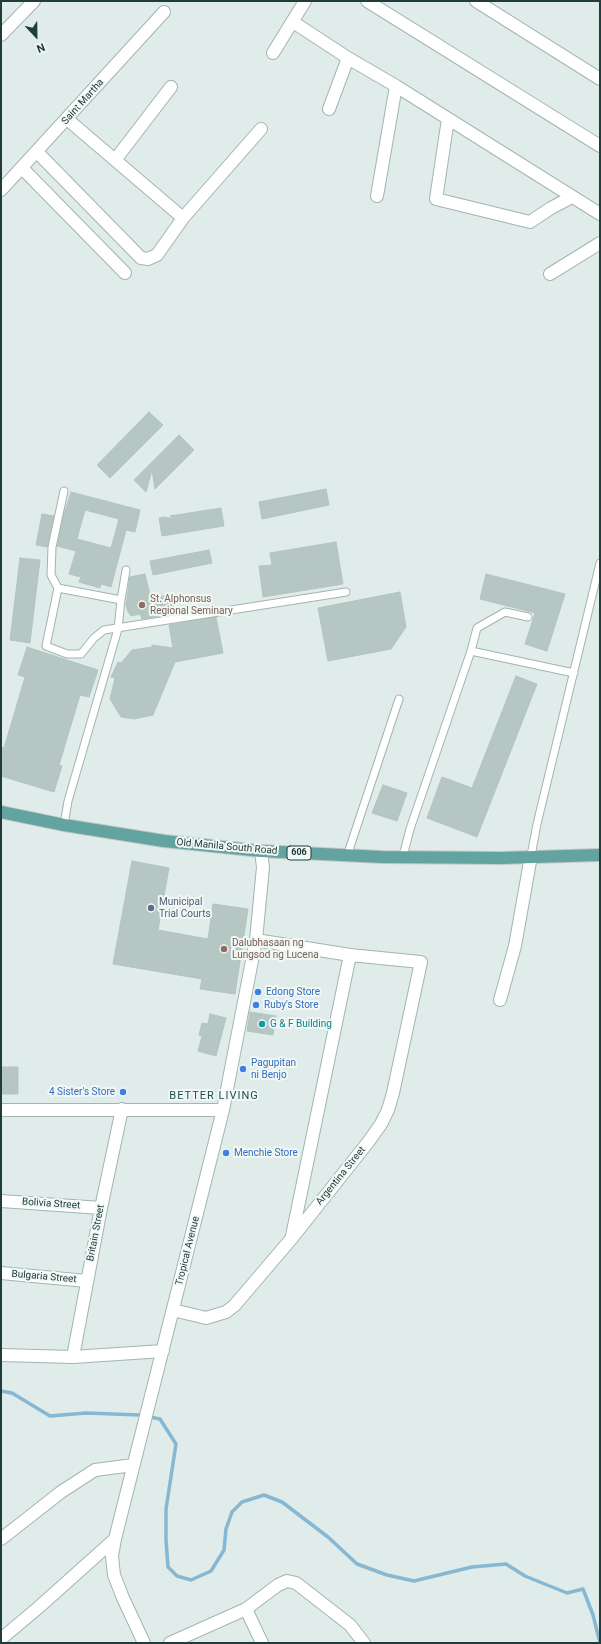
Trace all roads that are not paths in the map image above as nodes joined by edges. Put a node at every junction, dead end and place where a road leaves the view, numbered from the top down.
1 (34, 1) edge
2 (305, 1) edge
3 (367, 1) edge
4 (476, 1) edge
5 (164, 12) dead end
6 (293, 22) junction
7 (1, 35) edge
8 (273, 53) dead end
9 (348, 58) junction
10 (600, 79) edge
11 (396, 86) junction
12 (172, 87) dead end
13 (329, 109) dead end
14 (67, 119) junction
15 (448, 119) junction
16 (262, 129) dead end
17 (600, 146) edge
18 (37, 152) junction
19 (115, 160) junction
20 (22, 168) junction
21 (1, 190) edge
22 (377, 196) dead end
23 (572, 197) junction
24 (600, 214) edge
25 (183, 218) junction
26 (600, 243) edge
27 (125, 273) dead end
28 (550, 274) dead end
29 (64, 492) dead end
30 (600, 563) edge
31 (126, 570) dead end
32 (58, 588) junction
33 (346, 592) dead end
34 (121, 600) junction
35 (528, 618) dead end
36 (118, 629) junction
37 (471, 652) junction
38 (574, 673) junction
39 (400, 699) dead end
40 (1, 812) edge
41 (64, 825) junction
42 (261, 852) junction
43 (600, 855) edge
44 (347, 856) junction
45 (403, 856) junction
46 (531, 856) junction
47 (256, 940) junction
48 (350, 955) junction
49 (500, 1000) dead end
50 (1, 1110) edge
51 (122, 1110) junction
52 (223, 1110) junction
53 (1, 1201) edge
54 (101, 1208) junction
55 (292, 1238) junction
56 (1, 1273) edge
57 (87, 1281) junction
58 (173, 1310) junction
59 (163, 1351) junction
60 (1, 1355) edge
61 (73, 1357) junction
62 (133, 1466) junction
63 (1, 1539) edge
64 (115, 1539) junction
65 (246, 1609) junction
66 (1, 1640) edge
67 (144, 1643) edge
68 (170, 1643) edge
69 (262, 1643) edge
70 (364, 1643) edge

1 - 7 street
2 - 6 street
3 - 17 street
4 - 10 street
5 - 14 street, Saint Martha
6 - 8 street
6 - 9 street
9 - 11 street
9 - 13 street
11 - 15 street
11 - 22 street
12 - 19 street
14 - 18 street, Saint Martha
14 - 19 street
15 - 23 street
15 - 23 street
16 - 25 street
18 - 20 street, Saint Martha
18 - 25 street
19 - 25 street
20 - 21 street, Saint Martha
20 - 27 street
23 - 24 street
26 - 28 street
29 - 32 lane
30 - 38 lane
31 - 34 lane
32 - 34 lane
32 - 36 lane
33 - 36 lane
34 - 36 lane
35 - 37 lane
36 - 41 lane
37 - 38 lane
37 - 45 lane
38 - 46 lane
39 - 44 lane
40 - 41 main road, Old Manila South Road / 606
41 - 42 main road, Old Manila South Road / 606
42 - 44 main road, Old Manila South Road / 606
42 - 47 street, Tropical Avenue
43 - 46 main road, Old Manila South Road / 606
44 - 45 main road, Old Manila South Road / 606
45 - 46 main road, Old Manila South Road / 606
46 - 49 street
47 - 48 street
47 - 52 street, Tropical Avenue
48 - 55 street
48 - 55 street, Argentina Street
50 - 51 street
51 - 52 street
51 - 54 street, Britain Street
52 - 58 street, Tropical Avenue
53 - 54 street, Bolivia Street
54 - 57 street, Britain Street
55 - 58 street, Argentina Street
56 - 57 street, Bulgaria Street
57 - 61 street, Britain Street
58 - 59 street, Tropical Avenue
59 - 61 street
59 - 62 street, Tropical Avenue
60 - 61 street
62 - 63 street
62 - 64 street, Tropical Avenue
64 - 66 street
64 - 67 street, Tropical Avenue
65 - 68 street
65 - 69 street
65 - 70 street

